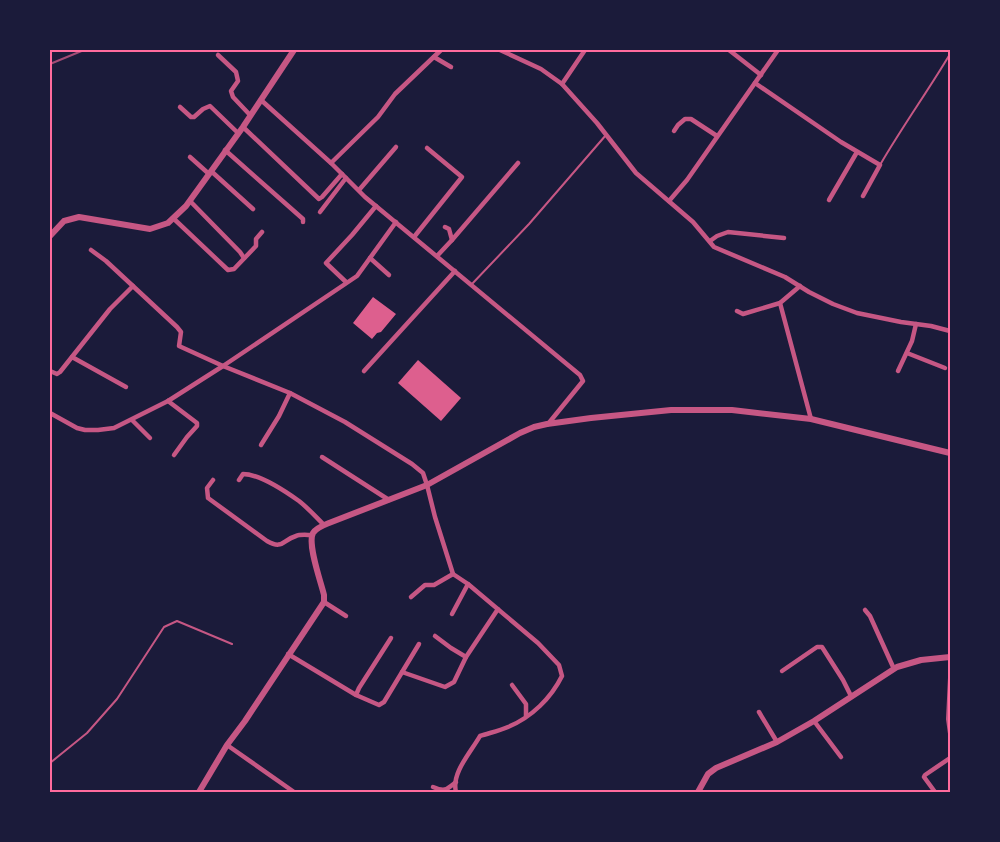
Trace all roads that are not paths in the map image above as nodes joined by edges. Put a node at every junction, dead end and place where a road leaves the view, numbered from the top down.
1 (294, 50) edge
2 (441, 50) edge
3 (500, 50) edge
4 (585, 50) edge
5 (729, 50) edge
6 (778, 50) edge
7 (951, 54) edge
8 (218, 55) dead end
9 (434, 57) junction
10 (451, 68) dead end
11 (761, 75) junction
12 (755, 82) junction
13 (562, 84) junction
14 (261, 100) junction
15 (180, 106) dead end
16 (250, 115) junction
17 (243, 127) junction
18 (674, 131) dead end
19 (238, 133) junction
20 (606, 134) junction
21 (717, 136) junction
22 (396, 147) dead end
23 (427, 148) dead end
24 (225, 150) junction
25 (857, 152) junction
26 (190, 157) dead end
27 (331, 163) junction
28 (518, 163) dead end
29 (880, 165) junction
30 (210, 172) junction
31 (344, 176) junction
32 (359, 190) junction
33 (863, 196) dead end
34 (829, 200) dead end
35 (190, 201) junction
36 (669, 201) junction
37 (376, 206) junction
38 (253, 209) dead end
39 (320, 212) dead end
40 (173, 218) junction
41 (303, 222) dead end
42 (396, 222) junction
43 (445, 227) dead end
44 (262, 232) dead end
45 (50, 236) edge
46 (414, 237) junction
47 (784, 238) dead end
48 (452, 240) junction
49 (710, 241) junction
50 (91, 250) dead end
51 (437, 256) junction
52 (244, 258) junction
53 (370, 258) junction
54 (455, 271) junction
55 (389, 275) dead end
56 (345, 282) junction
57 (471, 285) junction
58 (133, 286) junction
59 (800, 286) junction
60 (780, 303) junction
61 (737, 311) dead end
62 (916, 324) junction
63 (951, 331) edge
64 (907, 353) junction
65 (72, 357) junction
66 (223, 366) junction
67 (945, 368) dead end
68 (50, 371) edge
69 (364, 371) dead end
70 (898, 371) dead end
71 (126, 387) dead end
72 (290, 393) junction
73 (168, 401) junction
74 (50, 413) edge
75 (811, 419) junction
76 (132, 420) junction
77 (547, 424) junction
78 (150, 438) dead end
79 (261, 445) dead end
80 (951, 453) edge
81 (174, 455) dead end
82 (322, 457) dead end
83 (213, 480) dead end
84 (239, 480) dead end
85 (427, 484) junction
86 (388, 500) junction
87 (324, 525) junction
88 (312, 536) junction
89 (453, 573) junction
90 (468, 584) junction
91 (411, 597) dead end
92 (324, 602) junction
93 (498, 609) junction
94 (865, 610) dead end
95 (452, 614) dead end
96 (346, 615) dead end
97 (435, 636) dead end
98 (391, 638) dead end
99 (232, 644) dead end
100 (419, 645) dead end
101 (288, 654) junction
102 (466, 657) junction
103 (950, 657) edge
104 (894, 669) junction
105 (782, 671) dead end
106 (402, 672) junction
107 (512, 685) dead end
108 (356, 695) junction
109 (851, 696) junction
110 (759, 712) dead end
111 (526, 716) junction
112 (814, 721) junction
113 (951, 741) edge
114 (777, 742) junction
115 (227, 745) junction
116 (841, 757) dead end
117 (951, 758) edge
118 (50, 763) edge
119 (456, 782) junction
120 (433, 787) dead end
121 (199, 792) edge
122 (294, 792) edge
123 (456, 792) edge
124 (698, 792) edge
125 (934, 792) edge

1 - 14 street
2 - 9 street
3 - 13 street
4 - 13 street
5 - 11 street
6 - 11 street
7 - 29 lane
8 - 16 street
9 - 10 street
9 - 27 street
11 - 12 street
12 - 21 street
12 - 25 street
13 - 20 street
14 - 16 street
14 - 27 street
15 - 19 street
16 - 17 street
17 - 19 street
17 - 31 street
18 - 21 street
19 - 24 street
20 - 36 street
20 - 57 lane
21 - 36 street
22 - 32 street
23 - 46 street
24 - 30 street
24 - 41 street
25 - 29 street
25 - 34 street
26 - 30 street
27 - 31 street
28 - 48 street
29 - 33 street
30 - 35 street
30 - 38 street
31 - 32 street
31 - 39 street
32 - 37 street
35 - 40 street
35 - 52 street
36 - 49 street
37 - 42 street
37 - 56 street
40 - 45 street
40 - 52 street
42 - 46 street
42 - 53 street
43 - 48 street
44 - 52 street
46 - 51 street
47 - 49 street
48 - 51 street
49 - 59 street
50 - 58 street
51 - 54 street
53 - 55 street
53 - 56 street
54 - 57 street
54 - 69 street
56 - 66 street
57 - 77 street
58 - 65 street
58 - 66 street
59 - 60 street
59 - 62 street
60 - 61 street
60 - 75 street
62 - 63 street
62 - 64 street
64 - 67 street
64 - 70 street
65 - 68 street
65 - 71 street
66 - 72 street
66 - 73 street
72 - 79 street
72 - 85 street
73 - 76 street
73 - 81 street
74 - 76 street
75 - 77 street
75 - 80 street
76 - 78 street
77 - 85 street
82 - 86 street
83 - 88 street
84 - 87 street
85 - 86 street
85 - 89 street
86 - 87 street
87 - 88 street
88 - 92 street
89 - 90 street
89 - 91 street
90 - 93 street
90 - 95 street
92 - 96 street
92 - 101 street
93 - 102 street
93 - 111 street
94 - 104 street
97 - 102 street
98 - 108 street
99 - 118 lane
100 - 106 street
101 - 108 street
101 - 115 street
102 - 106 street
103 - 104 street
103 - 113 lane
104 - 109 street
105 - 109 street
106 - 108 street
107 - 111 street
109 - 112 street
110 - 114 street
111 - 119 street
112 - 114 street
112 - 116 street
114 - 124 street
115 - 121 street
115 - 122 street
117 - 125 street
119 - 120 street
119 - 123 street

